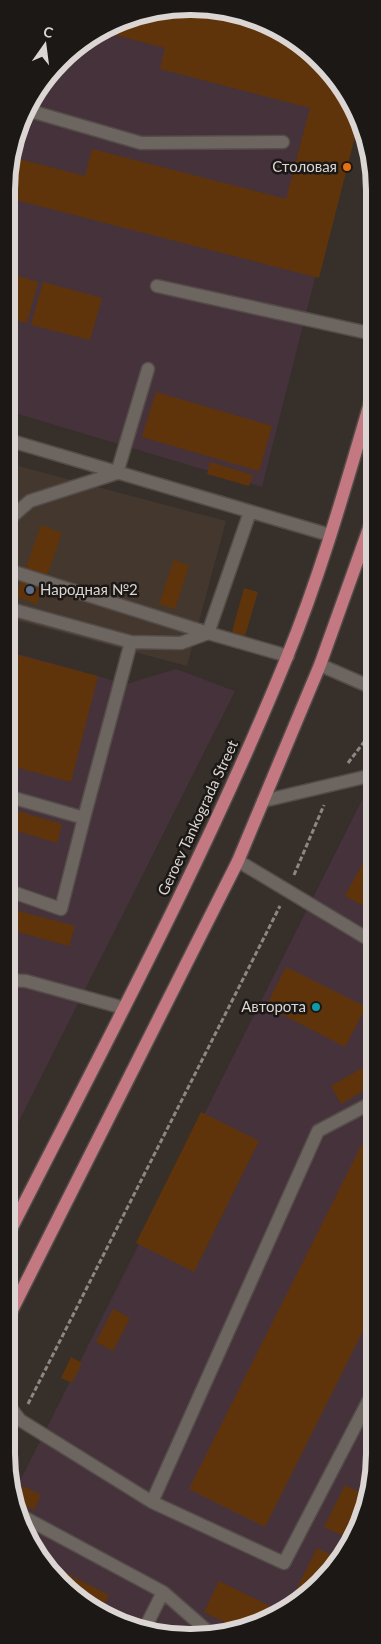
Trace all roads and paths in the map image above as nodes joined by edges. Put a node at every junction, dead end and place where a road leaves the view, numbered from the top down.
1 (34, 112) edge
2 (282, 142) dead end
3 (157, 286) dead end
4 (366, 332) edge
5 (148, 369) dead end
6 (366, 416) edge
7 (15, 442) edge
8 (117, 473) junction
9 (250, 512) junction
10 (15, 514) edge
11 (330, 536) junction
12 (366, 539) edge
13 (15, 571) edge
14 (15, 610) edge
15 (208, 633) junction
16 (131, 642) junction
17 (288, 656) junction
18 (320, 664) junction
19 (366, 685) edge
20 (366, 739) edge
21 (366, 777) edge
22 (332, 784) junction
23 (15, 798) edge
24 (263, 801) junction
25 (84, 818) junction
26 (238, 861) junction
27 (288, 891) junction
28 (15, 893) edge
29 (366, 938) edge
30 (15, 980) edge
31 (124, 1008) junction
32 (366, 1106) edge
33 (15, 1220) edge
34 (15, 1304) edge
35 (366, 1405) edge
36 (15, 1414) edge
37 (20, 1420) junction
38 (15, 1430) edge
39 (152, 1502) junction
40 (27, 1519) edge
41 (163, 1592) junction
42 (147, 1624) edge
43 (205, 1628) edge

1 - 2 lane
3 - 4 lane
5 - 8 lane
6 - 11 main road, Geroev Tankograda Street
7 - 8 lane
8 - 9 lane
8 - 10 lane
9 - 11 lane
9 - 15 lane
11 - 17 main road, Geroev Tankograda Street
12 - 18 main road
13 - 15 lane
14 - 16 lane
15 - 16 lane
15 - 17 lane
16 - 25 lane
17 - 31 main road, Geroev Tankograda Street
18 - 19 lane
18 - 24 main road
20 - 22 path
21 - 22 lane
22 - 24 lane
22 - 27 path
23 - 25 lane
24 - 26 main road
25 - 28 lane
26 - 27 lane
26 - 34 main road
27 - 29 lane
27 - 37 path
30 - 31 lane
31 - 33 main road, Geroev Tankograda Street
32 - 39 lane
35 - 39 lane
36 - 37 lane
37 - 38 path
37 - 39 lane
40 - 41 lane
41 - 42 lane
41 - 43 lane

